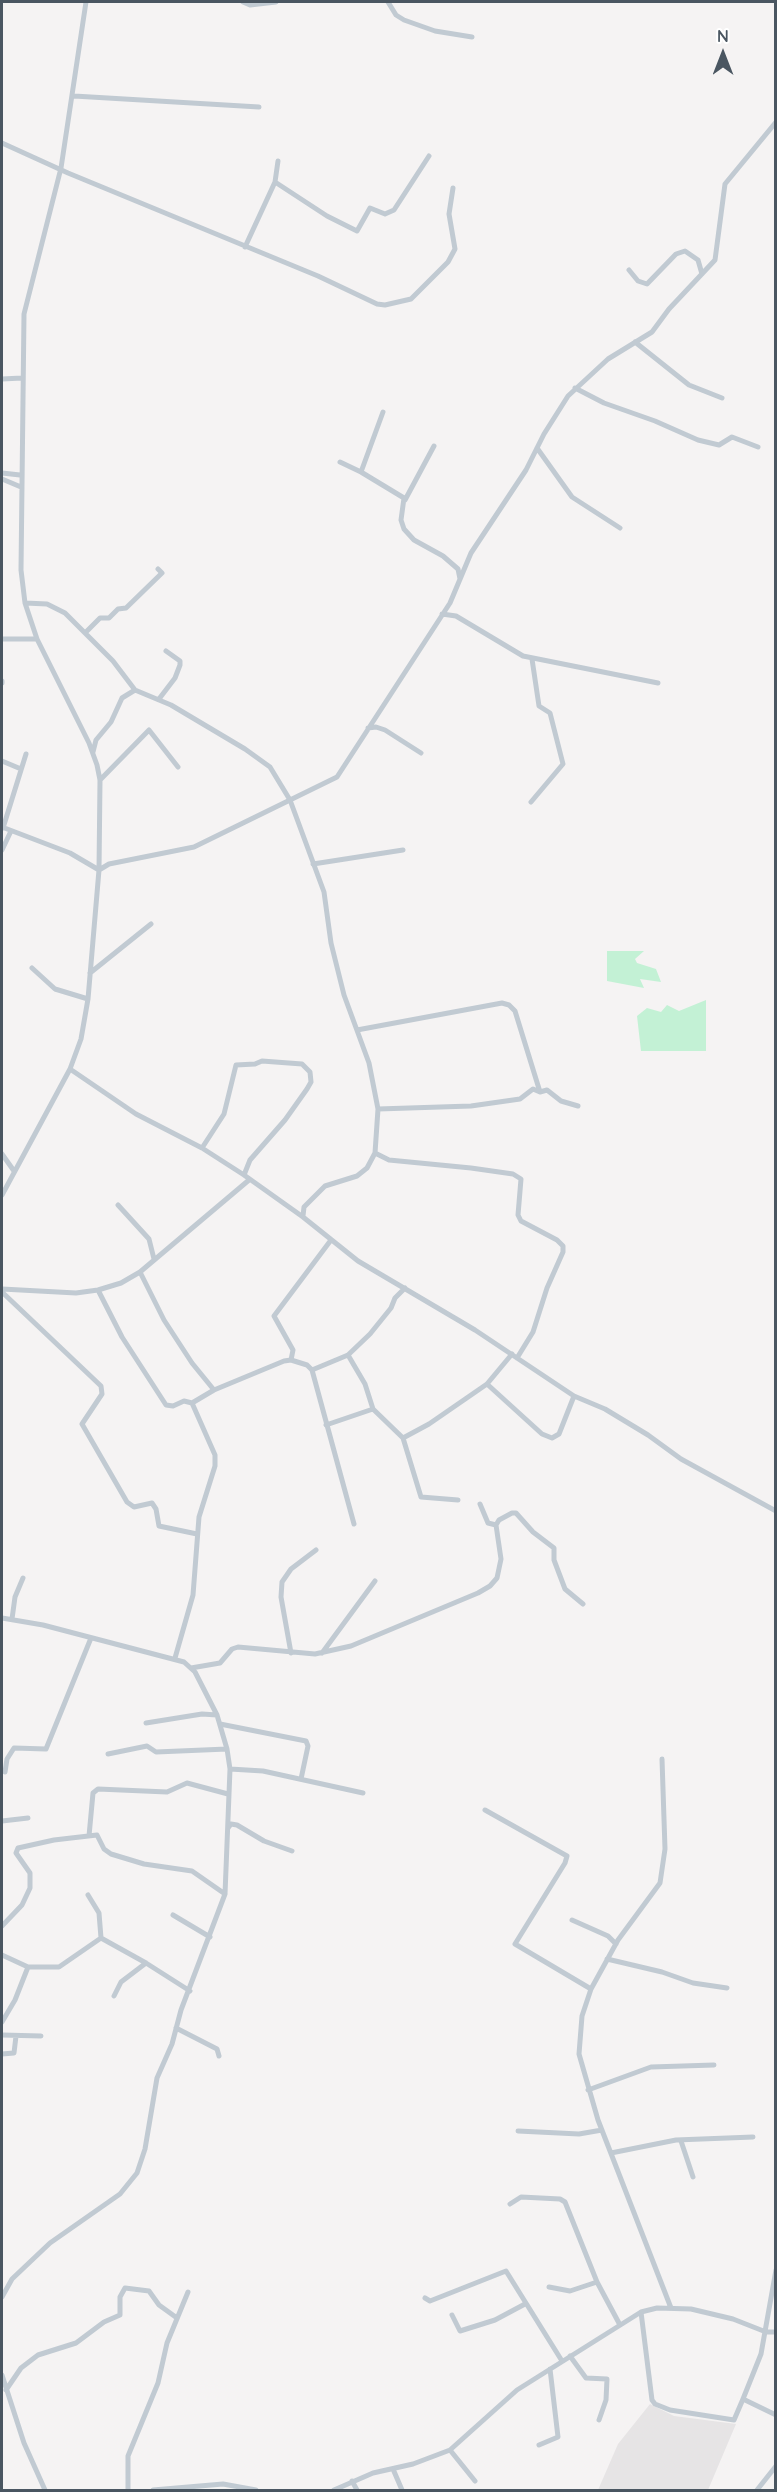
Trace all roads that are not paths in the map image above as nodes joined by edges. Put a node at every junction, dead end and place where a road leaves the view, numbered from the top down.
1 (86, 2) edge
2 (243, 2) edge
3 (276, 2) edge
4 (388, 2) edge
5 (472, 37) dead end
6 (74, 96) junction
7 (259, 107) dead end
8 (776, 122) edge
9 (769, 131) junction
10 (776, 135) edge
11 (2, 143) edge
12 (429, 156) dead end
13 (278, 161) dead end
14 (61, 168) junction
15 (275, 182) junction
16 (453, 188) dead end
17 (246, 247) junction
18 (629, 270) dead end
19 (702, 274) junction
20 (635, 342) junction
21 (22, 378) junction
22 (2, 379) edge
23 (575, 388) junction
24 (722, 398) dead end
25 (383, 412) dead end
26 (434, 446) dead end
27 (758, 447) dead end
28 (537, 448) junction
29 (340, 462) dead end
30 (361, 472) junction
31 (2, 473) edge
32 (20, 475) junction
33 (2, 479) edge
34 (21, 487) junction
35 (405, 500) junction
36 (620, 528) dead end
37 (158, 569) dead end
38 (460, 581) junction
39 (25, 603) junction
40 (442, 614) junction
41 (86, 632) junction
42 (2, 639) edge
43 (37, 639) junction
44 (166, 651) dead end
45 (532, 658) junction
46 (658, 683) dead end
47 (135, 690) junction
48 (159, 699) junction
49 (368, 728) junction
50 (93, 753) junction
51 (421, 753) dead end
52 (26, 754) dead end
53 (2, 762) edge
54 (178, 767) dead end
55 (21, 769) junction
56 (100, 780) junction
57 (290, 800) junction
58 (531, 802) dead end
59 (2, 827) edge
60 (11, 831) junction
61 (2, 850) edge
62 (404, 850) dead end
63 (313, 864) junction
64 (99, 870) junction
65 (151, 924) dead end
66 (32, 968) dead end
67 (90, 973) junction
68 (88, 999) junction
69 (357, 1030) junction
70 (70, 1068) junction
71 (540, 1092) junction
72 (578, 1106) dead end
73 (378, 1109) junction
74 (202, 1148) junction
75 (375, 1153) junction
76 (2, 1154) edge
77 (14, 1171) junction
78 (246, 1178) junction
79 (2, 1195) edge
80 (118, 1205) dead end
81 (303, 1217) junction
82 (331, 1240) junction
83 (154, 1259) junction
84 (140, 1272) junction
85 (405, 1288) junction
86 (98, 1290) junction
87 (2, 1291) edge
88 (512, 1354) junction
89 (348, 1355) junction
90 (518, 1358) junction
91 (291, 1360) junction
92 (312, 1370) junction
93 (487, 1384) junction
94 (214, 1390) junction
95 (574, 1396) junction
96 (192, 1403) junction
97 (373, 1409) junction
98 (326, 1425) junction
99 (403, 1438) junction
100 (458, 1500) dead end
101 (480, 1504) dead end
102 (776, 1511) edge
103 (354, 1524) dead end
104 (496, 1525) junction
105 (197, 1534) junction
106 (316, 1550) dead end
107 (23, 1578) dead end
108 (375, 1581) dead end
109 (584, 1604) dead end
110 (2, 1618) edge
111 (12, 1619) junction
112 (91, 1638) junction
113 (291, 1653) junction
114 (321, 1653) junction
115 (175, 1658) junction
116 (191, 1668) junction
117 (216, 1714) junction
118 (146, 1723) dead end
119 (220, 1724) junction
120 (227, 1749) junction
121 (108, 1754) dead end
122 (662, 1759) dead end
123 (230, 1769) junction
124 (5, 1772) dead end
125 (301, 1779) junction
126 (363, 1793) dead end
127 (228, 1794) junction
128 (485, 1810) dead end
129 (28, 1818) dead end
130 (2, 1821) edge
131 (228, 1828) junction
132 (89, 1836) junction
133 (292, 1851) dead end
134 (225, 1894) junction
135 (88, 1895) dead end
136 (173, 1915) dead end
137 (572, 1920) dead end
138 (2, 1926) edge
139 (210, 1937) junction
140 (101, 1938) junction
141 (616, 1944) junction
142 (2, 1955) edge
143 (607, 1959) junction
144 (146, 1963) junction
145 (28, 1967) junction
146 (728, 1988) dead end
147 (591, 1989) junction
148 (190, 1991) junction
149 (114, 1996) dead end
150 (2, 2022) edge
151 (176, 2028) junction
152 (2, 2035) edge
153 (16, 2036) junction
154 (41, 2036) dead end
155 (2, 2054) edge
156 (219, 2056) dead end
157 (714, 2065) dead end
158 (588, 2090) junction
159 (602, 2130) junction
160 (518, 2131) dead end
161 (753, 2137) dead end
162 (681, 2141) junction
163 (611, 2153) junction
164 (693, 2176) dead end
165 (510, 2204) dead end
166 (776, 2270) edge
167 (597, 2283) junction
168 (4, 2285) edge
169 (549, 2287) dead end
170 (188, 2292) dead end
171 (2, 2297) edge
172 (425, 2298) dead end
173 (525, 2304) junction
174 (671, 2308) junction
175 (641, 2312) junction
176 (452, 2315) dead end
177 (177, 2318) junction
178 (620, 2325) junction
179 (766, 2332) junction
180 (776, 2332) edge
181 (570, 2356) junction
182 (562, 2361) junction
183 (550, 2368) junction
184 (2, 2378) edge
185 (6, 2390) junction
186 (743, 2399) junction
187 (776, 2415) edge
188 (599, 2420) dead end
189 (539, 2445) dead end
190 (450, 2450) junction
191 (776, 2466) edge
192 (393, 2469) junction
193 (352, 2481) junction
194 (475, 2481) dead end
195 (45, 2490) edge
196 (128, 2490) edge
197 (153, 2490) edge
198 (256, 2490) edge
199 (334, 2490) edge
200 (357, 2490) edge
201 (402, 2490) edge
202 (757, 2490) edge

1 - 6 street
2 - 3 street
4 - 5 street
6 - 7 street
6 - 14 street
8 - 9 street
9 - 10 street
9 - 19 street
11 - 14 street
12 - 15 street
13 - 15 street
14 - 17 street
14 - 21 street
15 - 17 street
16 - 17 street
18 - 19 street
19 - 20 street
20 - 23 street
20 - 24 street
21 - 22 street
21 - 32 street
23 - 27 street
23 - 28 street
25 - 30 street
26 - 35 street
28 - 36 street
28 - 38 street
29 - 30 street
30 - 35 street
31 - 32 street
32 - 34 street
33 - 34 street
34 - 39 street
35 - 38 street
37 - 41 street
38 - 40 street
39 - 41 street
39 - 43 street
40 - 45 street
40 - 49 street
41 - 47 street
42 - 43 street
43 - 50 street
44 - 48 street
45 - 46 street
45 - 58 street
47 - 48 street
47 - 50 street
48 - 57 street
49 - 51 street
49 - 57 street
50 - 56 street
52 - 55 street
53 - 55 street
54 - 56 street
55 - 59 street
56 - 64 street
57 - 63 street
57 - 64 street
59 - 60 street
60 - 61 street
60 - 64 street
62 - 63 street
63 - 69 street
64 - 67 street
65 - 67 street
66 - 68 street
67 - 68 street
68 - 70 street
69 - 71 street
69 - 73 street
70 - 74 street
70 - 77 street
71 - 72 street
71 - 73 street
73 - 75 street
74 - 78 street
74 - 78 street
75 - 81 street
75 - 90 street
76 - 77 street
77 - 79 street
78 - 81 street
78 - 83 street
80 - 83 street
81 - 82 street
82 - 85 street
82 - 91 street
83 - 84 street
84 - 86 street
84 - 94 street
85 - 88 street
85 - 89 street
86 - 87 street
86 - 96 street
87 - 105 street
88 - 90 street
88 - 93 street
89 - 92 street
89 - 97 street
90 - 95 street
91 - 92 street
91 - 94 street
92 - 98 street
93 - 95 street
93 - 99 street
94 - 96 street
95 - 102 street
96 - 105 street
97 - 98 street
97 - 99 street
98 - 103 street
99 - 100 street
101 - 104 street
104 - 109 street
104 - 114 street
105 - 115 street
106 - 113 street
107 - 111 street
108 - 114 street
110 - 111 street
111 - 112 street
112 - 115 street
112 - 124 street
113 - 114 street
113 - 116 street
115 - 116 street
116 - 117 street
117 - 118 street
117 - 119 street
119 - 120 street
119 - 125 street
120 - 121 street
120 - 123 street
122 - 141 street
123 - 125 street
123 - 127 street
125 - 126 street
127 - 131 street
127 - 132 street
128 - 147 street
129 - 130 street
131 - 133 street
131 - 134 street
132 - 134 street
132 - 138 street
134 - 139 street
135 - 140 street
136 - 139 street
137 - 141 street
139 - 148 street
140 - 144 street
140 - 145 street
141 - 143 street
142 - 145 street
143 - 146 street
143 - 147 street
144 - 148 street
144 - 149 street
145 - 150 street
147 - 158 street
148 - 151 street
151 - 156 street
151 - 168 street
152 - 153 street
153 - 154 street
153 - 155 street
157 - 158 street
158 - 159 street
159 - 160 street
159 - 163 street
161 - 162 street
162 - 163 street
162 - 164 street
163 - 174 street
165 - 167 street
166 - 179 street
167 - 169 street
167 - 178 street
168 - 171 street
170 - 177 street
172 - 173 street
173 - 176 street
173 - 182 street
174 - 175 street
174 - 179 street
175 - 178 street
175 - 186 street
177 - 185 street
177 - 196 street
178 - 181 street
179 - 180 street
179 - 186 street
181 - 182 street
181 - 188 street
182 - 183 street
183 - 189 street
183 - 190 street
184 - 185 street
185 - 195 street
186 - 187 street
190 - 192 street
190 - 194 street
191 - 202 street
192 - 193 street
192 - 201 street
193 - 199 street
193 - 200 street
197 - 198 street

